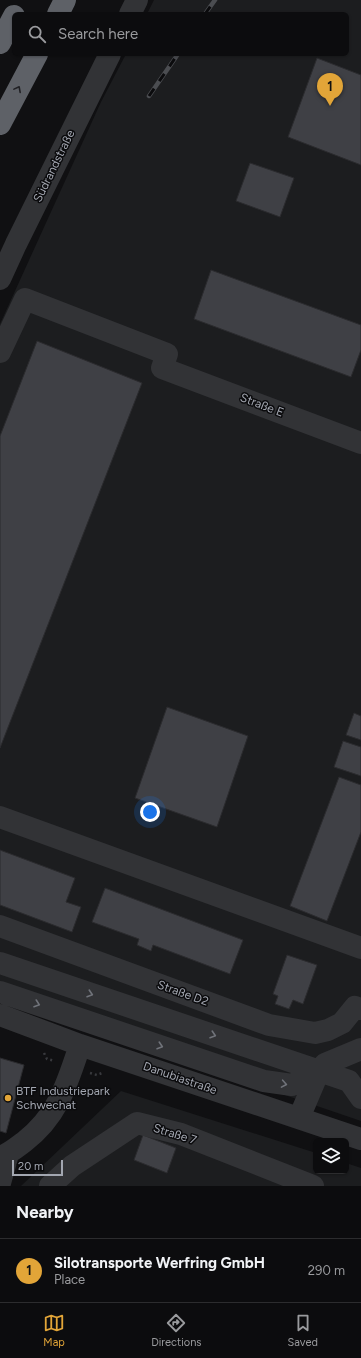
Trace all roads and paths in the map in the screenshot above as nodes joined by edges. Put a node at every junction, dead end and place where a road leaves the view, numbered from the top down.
1 (22, 0) edge
2 (65, 0) edge
3 (137, 0) edge
4 (16, 12) edge
5 (59, 12) edge
6 (131, 12) edge
7 (12, 19) edge
8 (0, 42) edge
9 (36, 56) edge
10 (109, 56) edge
11 (0, 124) edge
12 (0, 279) edge
13 (0, 352) edge
14 (361, 443) edge
15 (0, 818) edge
16 (0, 926) edge
17 (361, 948) edge
18 (0, 964) edge
19 (0, 992) edge
20 (359, 1002) edge
21 (0, 1015) edge
22 (80, 1045) junction
23 (361, 1049) edge
24 (319, 1071) junction
25 (357, 1083) edge
26 (299, 1118) junction
27 (361, 1139) edge
28 (4, 1156) edge
29 (0, 1183) edge
30 (50, 1186) edge
31 (313, 1186) edge

1 - 4 highway
2 - 5 highway
3 - 6 street
7 - 8 highway
11 -> 9 highway
10 - 12 street, Südrandstraße
13 - 14 street, Straße E
15 - 17 street
16 - 20 street, Straße D2
18 -> 24 street
19 -> 24 street
21 - 22 street, Danubiastraße
22 - 26 street, Danubiastraße
22 - 28 street
23 - 24 street
24 - 25 street
24 - 26 street
26 - 27 street, Danubiastraße
28 - 29 street
30 - 31 street, Straße 7

